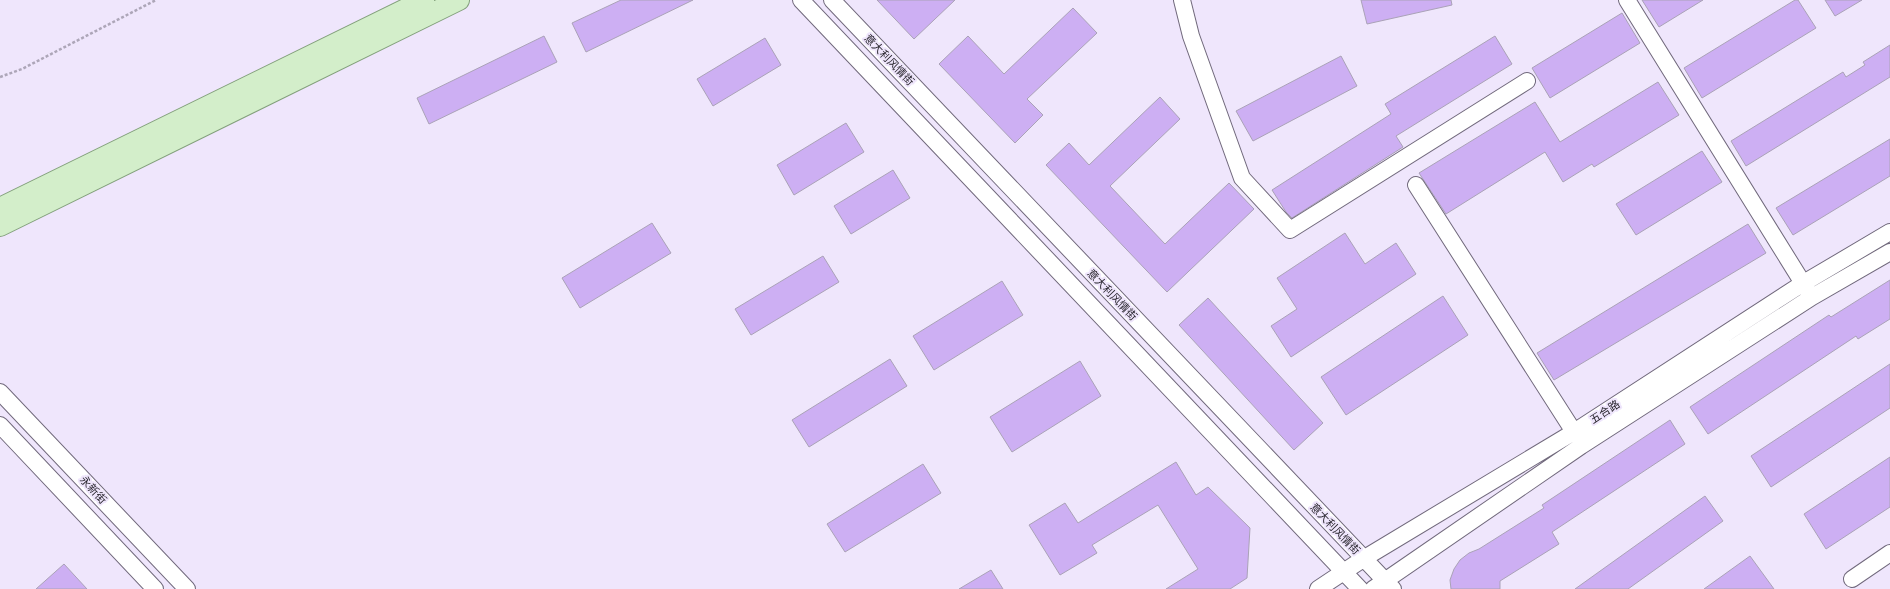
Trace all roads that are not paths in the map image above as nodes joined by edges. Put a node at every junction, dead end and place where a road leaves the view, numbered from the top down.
1 (424, 0) edge
2 (458, 0) edge
3 (801, 0) edge
4 (832, 0) edge
5 (1182, 0) edge
6 (1627, 0) edge
7 (1527, 81) dead end
8 (1416, 185) dead end
9 (0, 208) edge
10 (0, 226) edge
11 (1890, 232) edge
12 (1890, 252) edge
13 (1802, 284) junction
14 (1812, 297) junction
15 (0, 392) edge
16 (0, 425) edge
17 (1574, 432) junction
18 (1890, 553) edge
19 (1363, 559) junction
20 (1344, 572) junction
21 (1852, 579) dead end
22 (1383, 586) edge
23 (155, 589) edge
24 (187, 589) edge
25 (1318, 589) edge
26 (1360, 589) edge

1 - 9 main road
2 - 10 main road
3 - 20 street, 意大利风情街
4 - 19 street, 意大利风情街
5 - 7 street
6 - 13 street
8 - 17 street
11 - 13 street, 五合路
12 - 14 street, 五合路
13 - 14 street
13 - 17 street, 五合路
14 - 22 street, 五合路
15 - 24 street, 永新街
16 - 23 street, 永新街
17 - 19 street, 五合路
18 - 21 street
19 - 20 street, 五合路
19 - 22 street, 意大利风情街
20 - 25 street, 五合路
20 - 26 street, 意大利风情街

